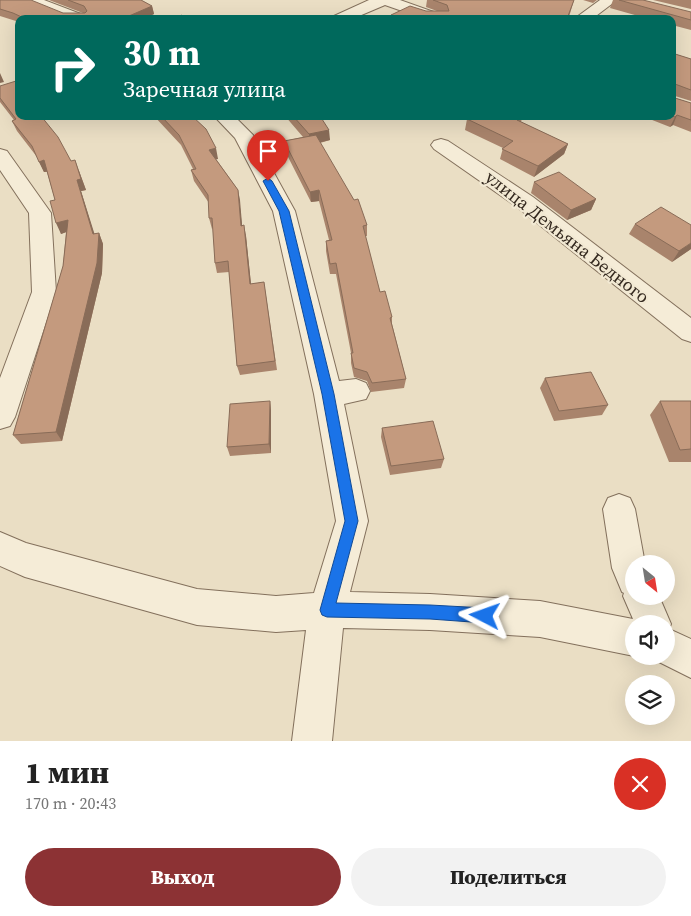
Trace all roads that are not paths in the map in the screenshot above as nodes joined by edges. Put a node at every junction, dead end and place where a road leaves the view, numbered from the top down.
1 (30, 0) edge
2 (386, 0) edge
3 (610, 0) edge
4 (70, 15) edge
5 (347, 15) edge
6 (429, 15) edge
7 (587, 15) edge
8 (227, 120) edge
9 (441, 145) dead end
10 (0, 155) edge
11 (691, 332) edge
12 (356, 391) dead end
13 (328, 394) junction
14 (0, 417) edge
15 (619, 509) dead end
16 (0, 549) edge
17 (627, 555) edge
18 (327, 610) junction
19 (625, 636) edge
20 (675, 651) edge
21 (691, 659) edge
22 (312, 741) edge

1 - 4 street
2 - 5 street
2 - 6 street
3 - 7 street
8 - 13 street
9 - 11 street, улица Демьяна Бедного
10 - 14 street
12 - 13 street
13 - 18 street
15 - 17 street
16 - 18 street
18 - 19 street
18 - 22 street
20 - 21 street

